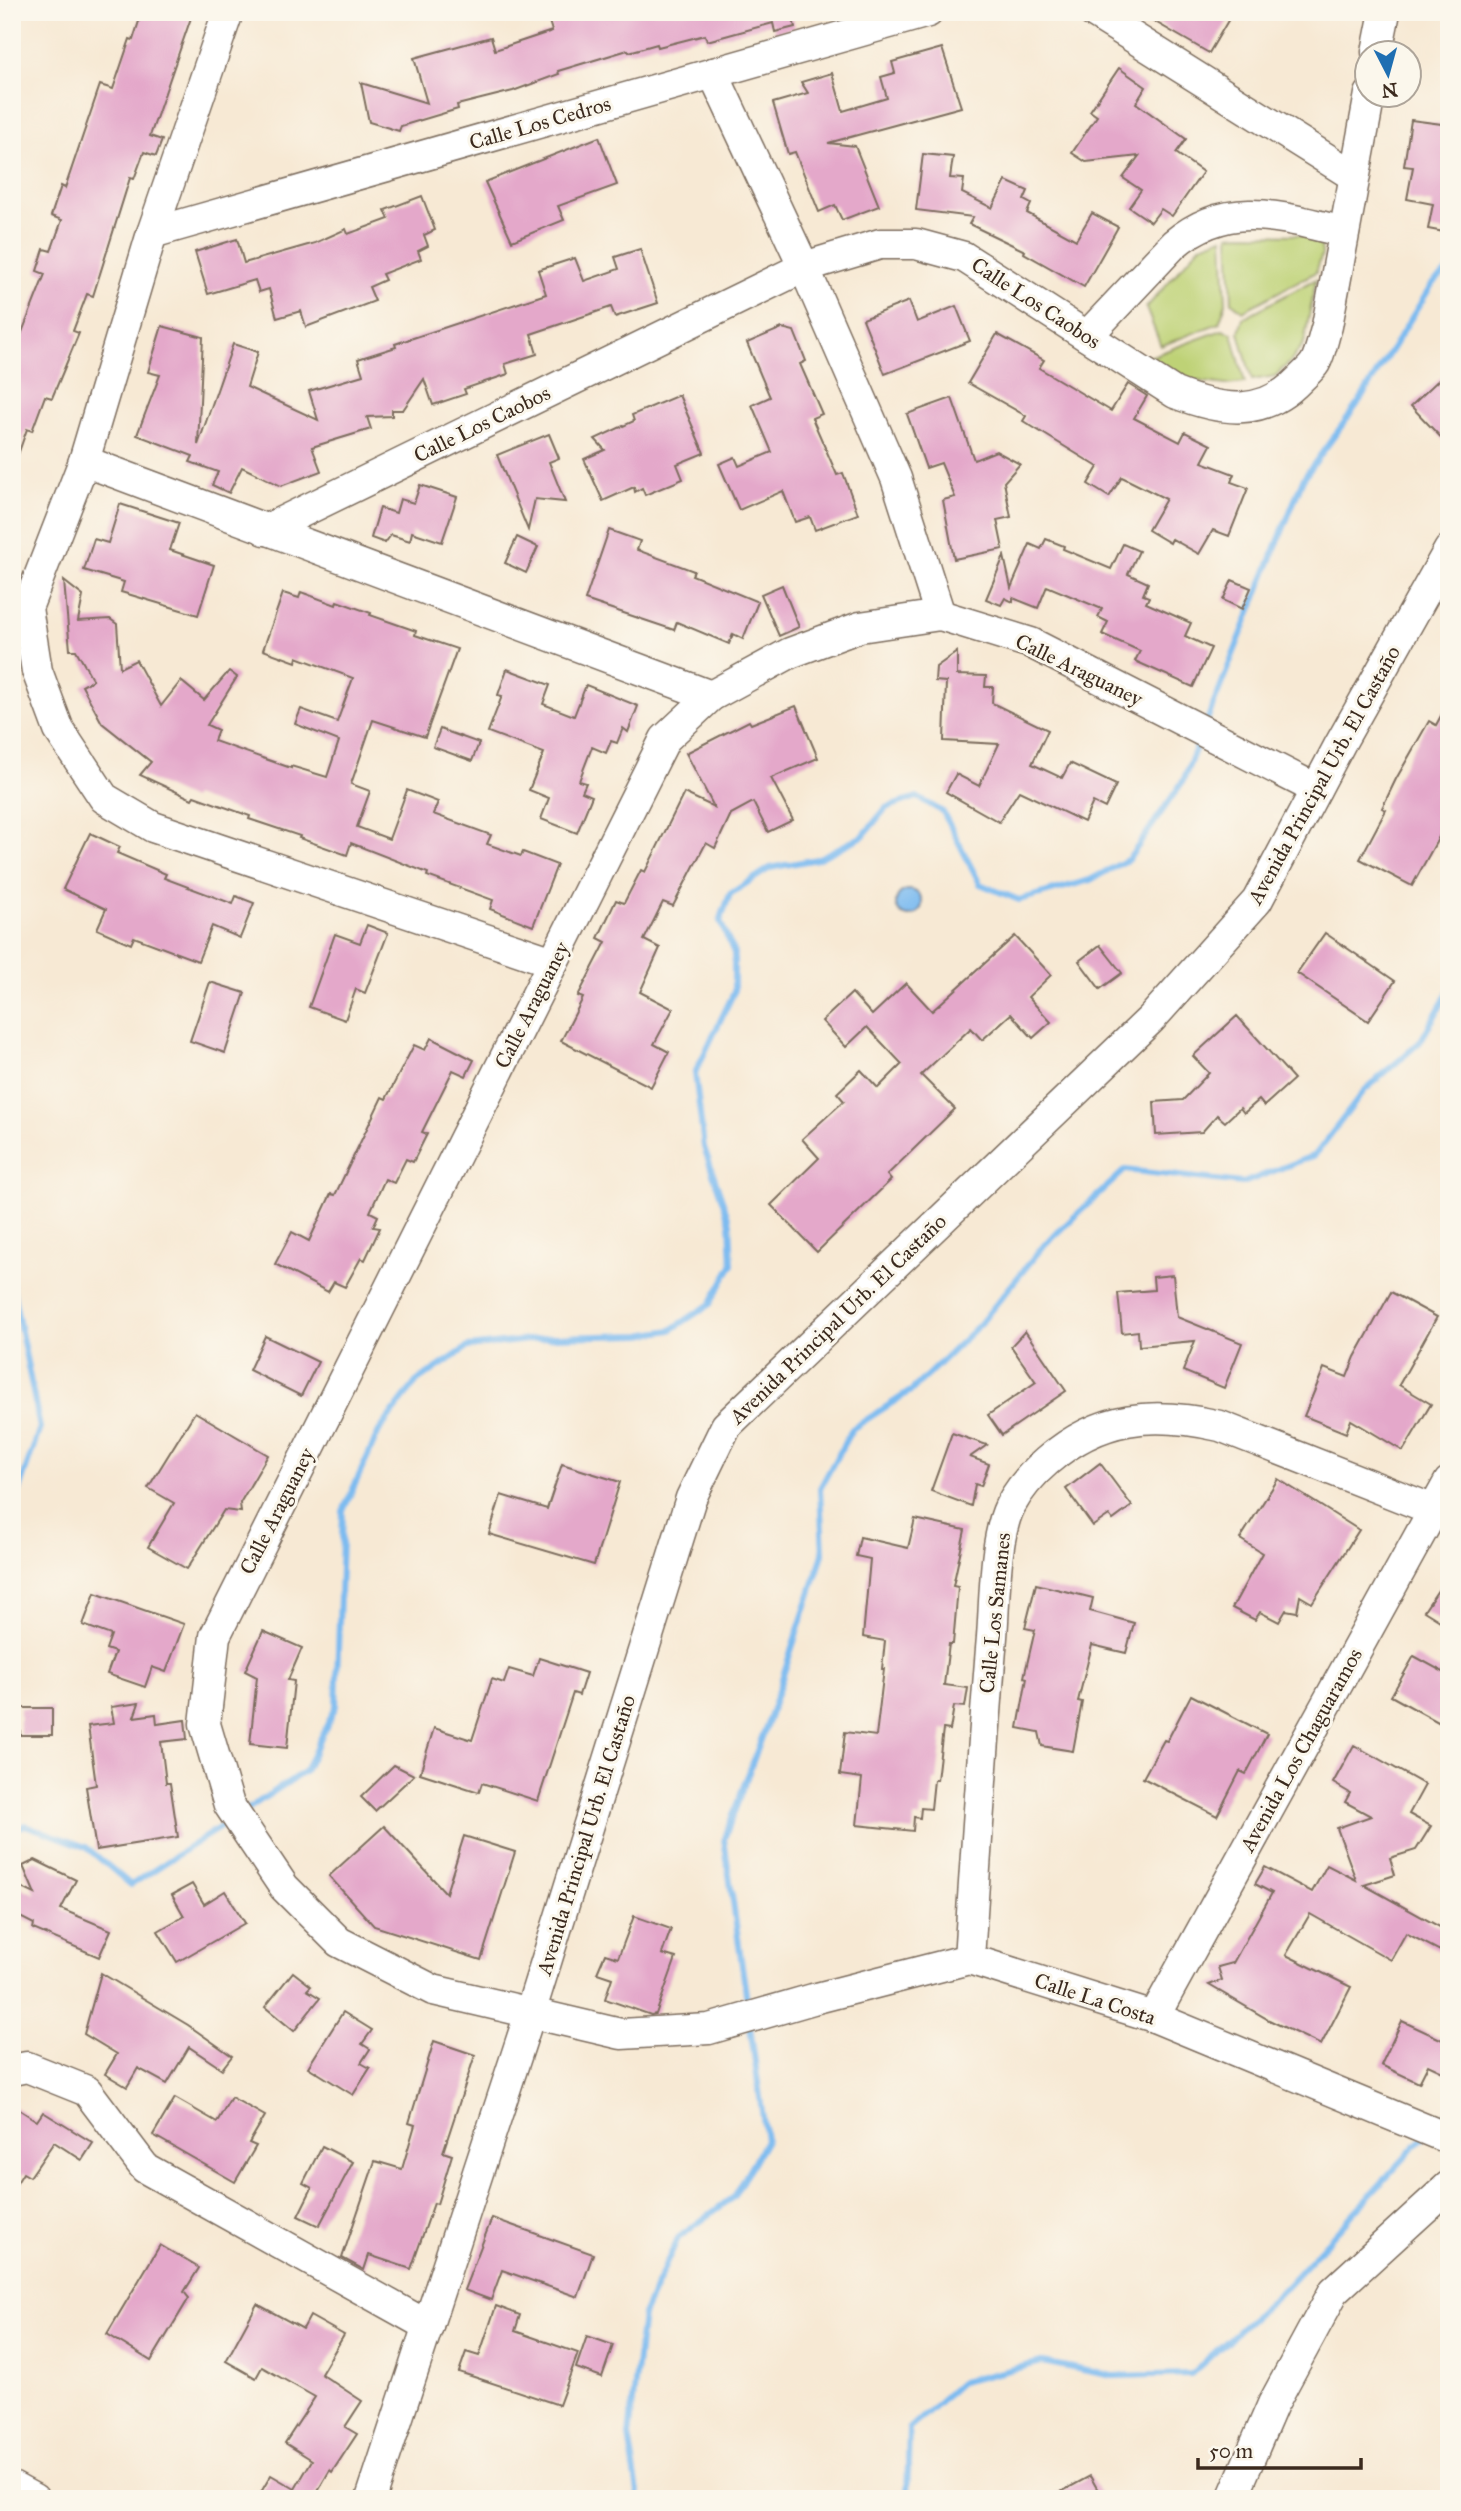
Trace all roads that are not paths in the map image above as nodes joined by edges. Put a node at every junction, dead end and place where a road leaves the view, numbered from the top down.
1 (228, 12) edge
2 (928, 12) edge
3 (1093, 12) edge
4 (1385, 12) edge
5 (1380, 38) edge
6 (713, 74) junction
7 (1367, 108) edge
8 (1354, 176) junction
9 (1344, 232) junction
10 (152, 233) junction
11 (804, 267) junction
12 (1087, 336) junction
13 (84, 461) junction
14 (265, 530) junction
15 (1449, 550) edge
16 (940, 615) junction
17 (710, 696) junction
18 (1316, 789) junction
19 (553, 962) junction
20 (1449, 1482) edge
21 (1441, 1513) edge
22 (969, 1959) junction
23 (530, 2013) junction
24 (1154, 2017) junction
25 (12, 2070) edge
26 (1447, 2139) edge
27 (1449, 2186) edge
28 (428, 2326) junction
29 (12, 2487) edge
30 (34, 2499) edge
31 (371, 2499) edge
32 (1233, 2499) edge

1 - 10 street
2 - 6 street, Calle Los Cedros
3 - 8 street
4 - 5 street
6 - 10 street, Calle Los Cedros
6 - 11 street
7 - 8 street, Calle Los Caobos
8 - 9 street, Calle Los Caobos
9 - 12 street
9 - 12 street, Calle Los Caobos
10 - 13 street
11 - 12 street, Calle Los Caobos
11 - 14 street, Calle Los Caobos
11 - 16 street
13 - 14 street
13 - 19 street
14 - 17 street
15 - 18 street, Avenida Principal Urb. El Castaño
16 - 17 street, Calle Araguaney
16 - 18 street, Calle Araguaney
17 - 19 street, Calle Araguaney
18 - 23 street, Avenida Principal Urb. El Castaño
19 - 23 street, Calle Araguaney
20 - 21 street, Avenida Los Chaguaramos
21 - 22 street, Calle Los Samanes
21 - 24 street, Avenida Los Chaguaramos
22 - 23 street, Calle Araguaney
22 - 24 street, Calle La Costa
23 - 28 street, Avenida Principal Urb. El Castaño
24 - 26 street, Calle La Costa
25 - 28 street
27 - 32 street
28 - 31 street, Avenida Principal Urb. El Castaño
29 - 30 street

